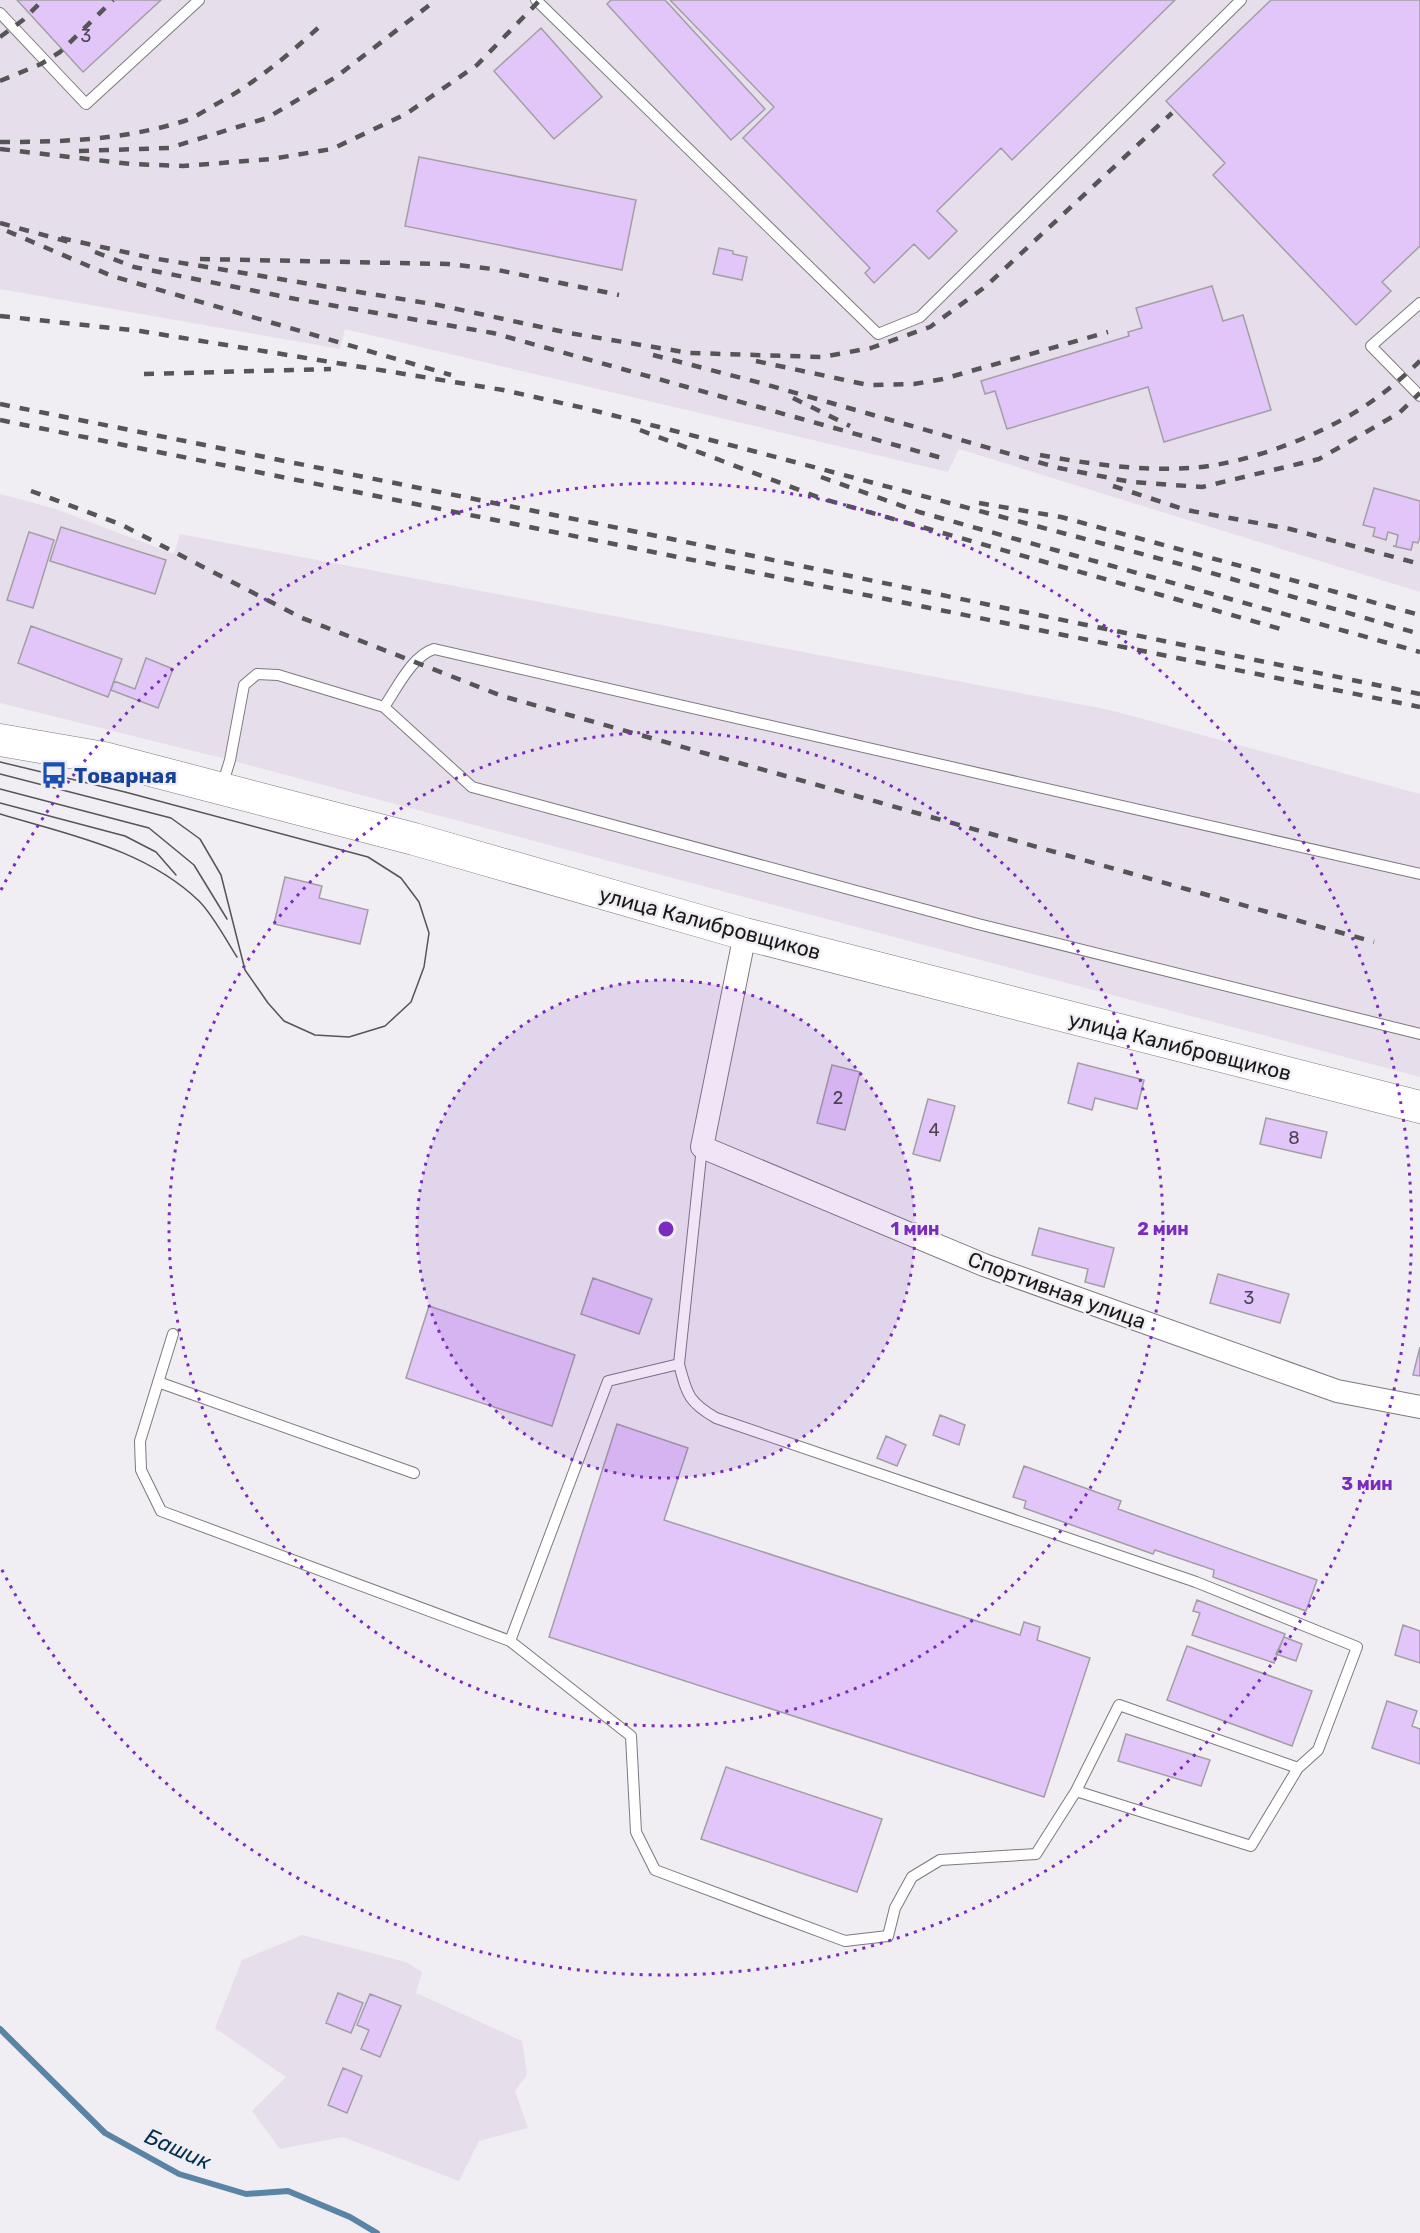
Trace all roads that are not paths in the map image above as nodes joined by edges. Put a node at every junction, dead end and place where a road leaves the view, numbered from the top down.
1 (199, 0) edge
2 (536, 0) edge
3 (1241, 0) edge
4 (0, 14) edge
5 (1420, 303) edge
6 (1420, 396) edge
7 (384, 707) junction
8 (0, 740) edge
9 (221, 789) junction
10 (1420, 874) edge
11 (745, 934) junction
12 (1420, 1034) edge
13 (1420, 1107) edge
14 (702, 1147) junction
15 (173, 1334) dead end
16 (679, 1364) junction
17 (158, 1382) junction
18 (1420, 1407) edge
19 (414, 1473) dead end
20 (510, 1641) junction
21 (1298, 1768) junction
22 (1076, 1791) junction

1 - 4 lane
2 - 3 lane
5 - 6 lane
7 - 9 lane
7 - 10 lane
7 - 12 lane
8 - 9 street, улица Калибровщиков
9 - 11 street, улица Калибровщиков
11 - 13 street, улица Калибровщиков
11 - 14 street
14 - 16 lane
14 - 18 street, Спортивная улица
15 - 17 lane
16 - 20 lane
16 - 21 lane
17 - 19 lane
17 - 20 lane
20 - 22 lane
21 - 22 lane
21 - 22 lane

